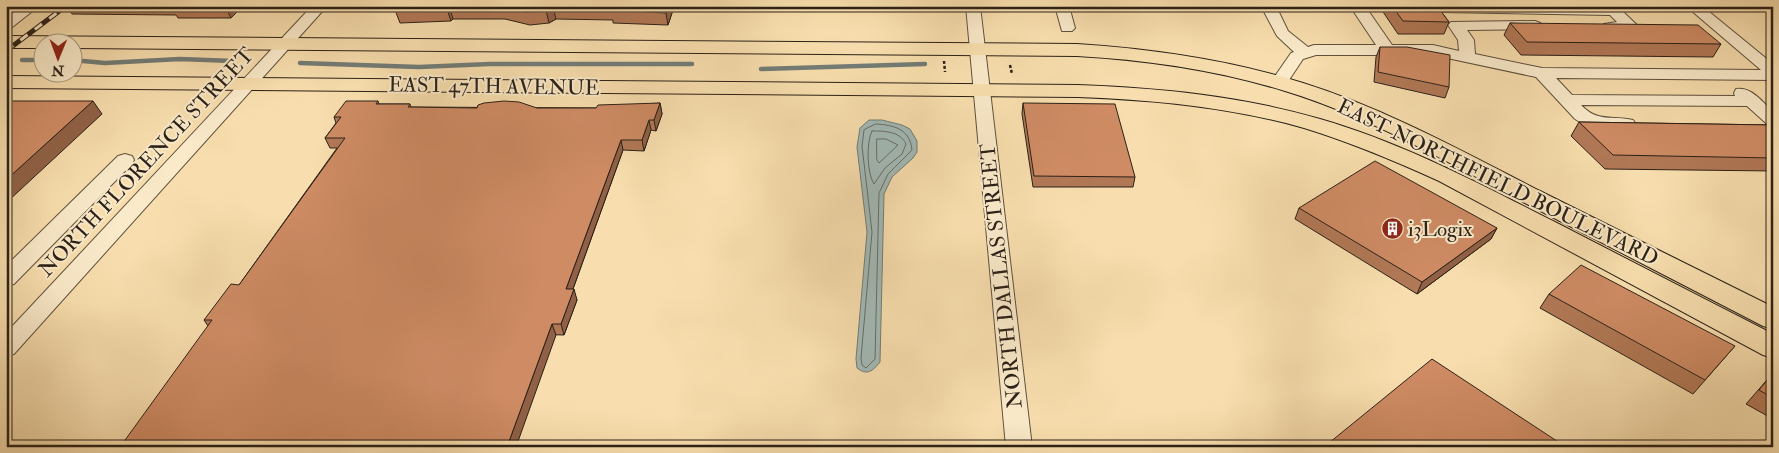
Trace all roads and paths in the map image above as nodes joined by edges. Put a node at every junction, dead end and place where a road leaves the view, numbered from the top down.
1 (32, 6) edge
2 (320, 6) edge
3 (973, 6) edge
4 (1062, 6) edge
5 (1268, 6) edge
6 (1357, 6) edge
7 (1693, 6) edge
8 (1441, 7) edge
9 (1610, 8) edge
10 (6, 25) edge
11 (1456, 25) junction
12 (1553, 26) edge
13 (1592, 27) edge
14 (1631, 27) junction
15 (1067, 28) dead end
16 (1649, 28) edge
17 (6, 42) edge
18 (286, 44) junction
19 (1387, 49) junction
20 (977, 50) junction
21 (1305, 52) junction
22 (1467, 56) junction
23 (944, 58) dead end
24 (1010, 65) dead end
25 (945, 72) dead end
26 (1542, 73) junction
27 (1012, 74) dead end
28 (1773, 74) edge
29 (6, 82) edge
30 (1279, 82) junction
31 (248, 84) junction
32 (983, 97) junction
33 (1567, 100) junction
34 (1773, 120) edge
35 (1639, 124) edge
36 (1754, 125) edge
37 (1773, 125) edge
38 (125, 160) dead end
39 (6, 279) edge
40 (1773, 319) edge
41 (1773, 347) edge
42 (6, 348) edge
43 (1019, 447) edge

1 - 10 street
2 - 18 street, NORTH FLORENCE STREET
3 - 20 street, NORTH DALLAS STREET
4 - 15 street
5 - 21 street
6 - 19 street
7 - 28 street
8 - 9 street
8 - 11 street
9 - 14 street
11 - 12 street
11 - 22 street
13 - 14 street
14 - 16 street
17 - 18 main road, EAST 47TH AVENUE
18 - 20 main road, EAST 47TH AVENUE
18 - 31 street, NORTH FLORENCE STREET
19 - 21 street
19 - 22 street
20 - 30 main road, EAST NORTHFIELD BOULEVARD
20 - 32 street, NORTH DALLAS STREET
21 - 30 street
22 - 26 street
23 - 25 path
24 - 27 path
26 - 28 street
26 - 33 street
29 - 31 main road, EAST 47TH AVENUE
30 - 40 main road, EAST NORTHFIELD BOULEVARD
31 - 32 main road, EAST 47TH AVENUE
31 - 42 street, NORTH FLORENCE STREET
32 - 41 main road, EAST NORTHFIELD BOULEVARD
32 - 43 street, NORTH DALLAS STREET
33 - 34 street
33 - 35 street
36 - 37 street
38 - 39 street

